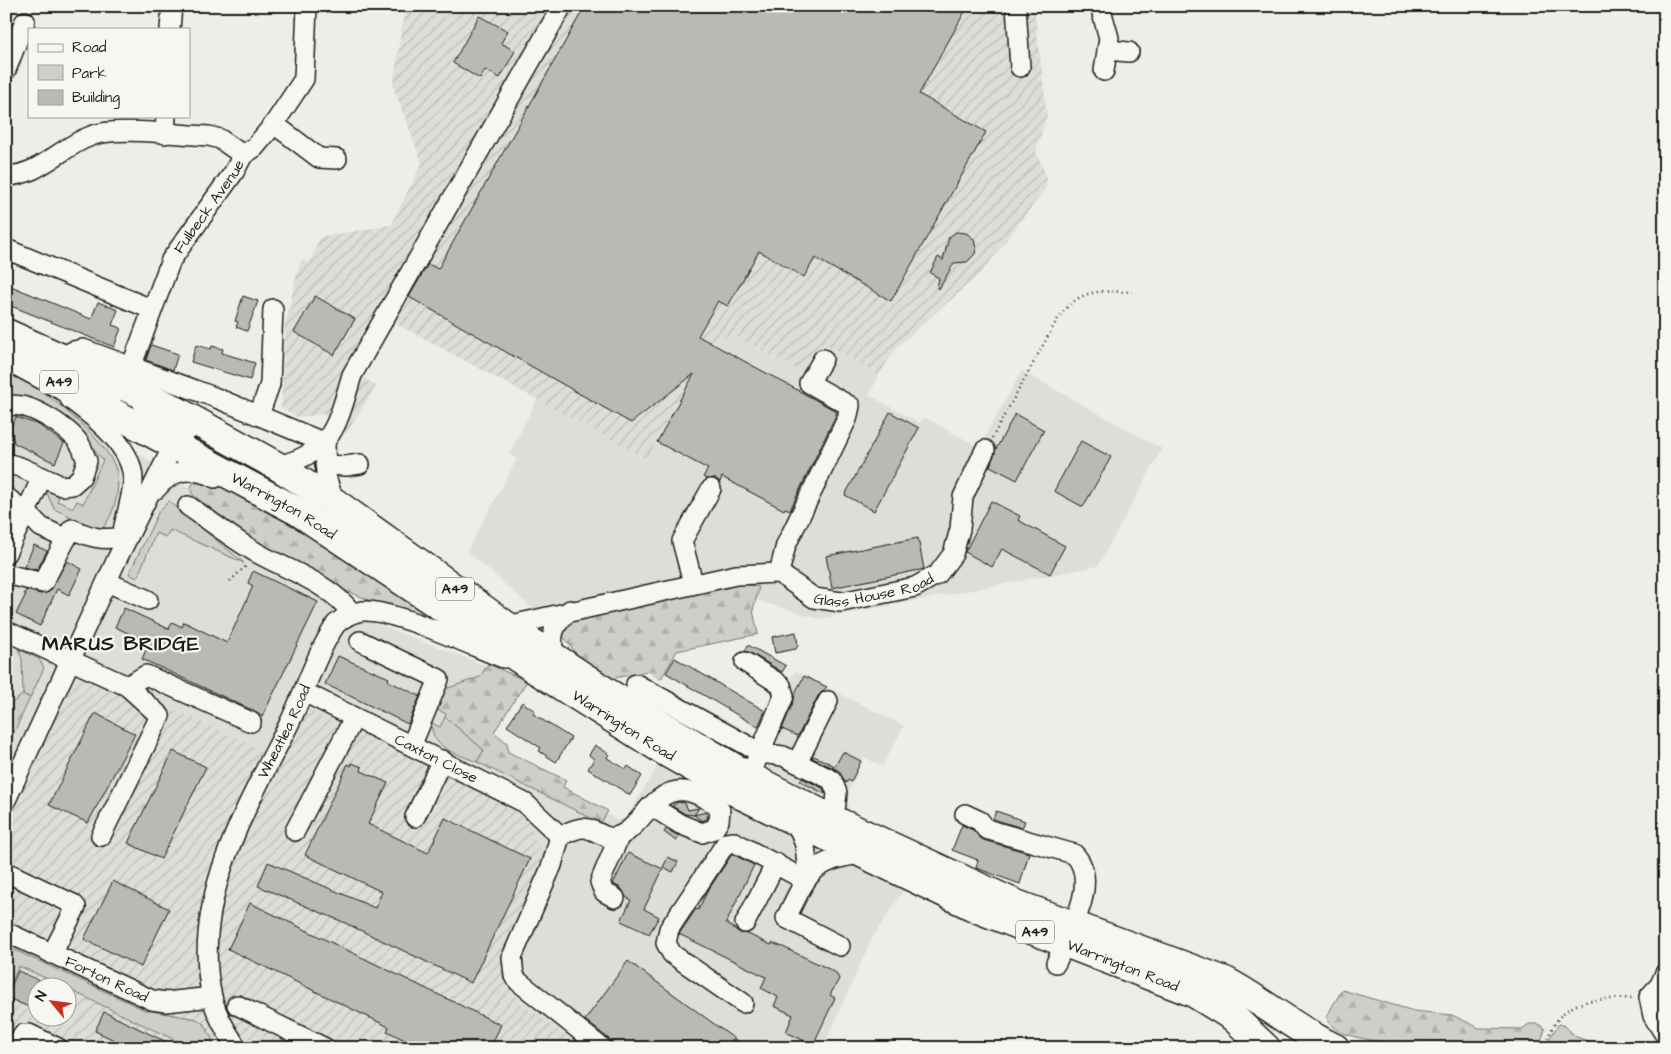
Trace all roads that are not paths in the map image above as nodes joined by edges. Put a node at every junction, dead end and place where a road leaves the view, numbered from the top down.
1 (172, 6) edge
2 (307, 6) edge
3 (562, 6) edge
4 (1016, 6) edge
5 (1100, 6) edge
6 (25, 20) dead end
7 (170, 28) edge
8 (1107, 50) junction
9 (1129, 52) dead end
10 (1020, 66) dead end
11 (6, 70) edge
12 (1104, 71) dead end
13 (274, 124) junction
14 (165, 125) edge
15 (243, 155) junction
16 (337, 159) dead end
17 (6, 176) edge
18 (6, 249) edge
19 (151, 309) junction
20 (273, 309) dead end
21 (6, 333) edge
22 (14, 359) edge
23 (824, 359) dead end
24 (128, 377) junction
25 (96, 402) junction
26 (6, 408) edge
27 (259, 415) junction
28 (6, 418) edge
29 (70, 432) junction
30 (218, 433) junction
31 (325, 443) junction
32 (174, 444) junction
33 (986, 450) road end
34 (6, 453) edge
35 (360, 464) dead end
36 (13, 465) edge
37 (325, 465) junction
38 (277, 466) junction
39 (42, 477) junction
40 (711, 489) dead end
41 (6, 497) edge
42 (334, 502) junction
43 (188, 506) dead end
44 (142, 507) junction
45 (26, 512) junction
46 (299, 512) junction
47 (121, 537) junction
48 (66, 539) junction
49 (6, 553) edge
50 (117, 559) junction
51 (779, 573) junction
52 (6, 574) edge
53 (106, 582) junction
54 (692, 583) junction
55 (148, 600) dead end
56 (570, 610) junction
57 (352, 613) junction
58 (507, 626) junction
59 (6, 632) edge
60 (360, 641) dead end
61 (69, 661) junction
62 (745, 662) dead end
63 (547, 665) junction
64 (647, 685) dead end
65 (127, 686) junction
66 (304, 692) junction
67 (828, 700) dead end
68 (354, 718) junction
69 (251, 722) dead end
70 (412, 744) junction
71 (442, 760) junction
72 (797, 762) junction
73 (755, 765) junction
74 (13, 773) edge
75 (6, 800) edge
76 (651, 806) dead end
77 (964, 814) dead end
78 (415, 817) dead end
79 (834, 820) junction
80 (797, 823) junction
81 (295, 831) dead end
82 (101, 836) dead end
83 (560, 836) junction
84 (618, 837) junction
85 (861, 854) junction
86 (776, 863) junction
87 (6, 872) edge
88 (806, 878) junction
89 (615, 898) dead end
90 (746, 923) dead end
91 (6, 932) edge
92 (1064, 944) junction
93 (840, 946) dead end
94 (52, 954) junction
95 (1665, 973) edge
96 (212, 997) junction
97 (743, 1003) dead end
98 (237, 1005) dead end
99 (1665, 1035) edge
100 (16, 1048) edge
101 (58, 1048) edge
102 (237, 1048) edge
103 (325, 1048) edge
104 (602, 1048) edge
105 (1266, 1048) edge
106 (1335, 1048) edge

1 - 7 street
2 - 13 street, Fulbeck Avenue
3 - 31 street
4 - 10 street
5 - 8 street
6 - 11 street
8 - 9 street
8 - 12 street
13 - 15 street, Fulbeck Avenue
13 - 16 street
14 - 15 street
14 - 17 street
15 - 19 street, Fulbeck Avenue
18 - 19 street
19 - 24 street, Fulbeck Avenue
20 - 27 street
21 - 24 highway, Warrington Road / A49
22 - 25 highway, Warrington Road / A49
22 - 47 street
23 - 51 street
24 - 25 street
24 - 27 street, Warrington Road
24 - 30 highway, Warrington Road / A49
24 - 32 street
25 - 32 highway, Warrington Road / A49
26 - 29 street
27 - 31 street, Warrington Road
28 - 29 street
29 - 39 street
30 - 32 street
30 - 38 highway, Warrington Road / A49
31 - 37 street, Warrington Road
31 - 38 street, Warrington Road
32 - 44 street
32 - 46 highway, Warrington Road / A49
33 - 51 street, Glass House Road
34 - 36 street
35 - 37 street
36 - 39 street
37 - 42 street, Warrington Road
38 - 42 highway, Warrington Road / A49
39 - 45 street
40 - 54 street
41 - 45 street
42 - 58 highway, Warrington Road / A49
43 - 57 street
44 - 46 street
44 - 50 street
45 - 48 street
45 - 49 street
46 - 63 highway, Warrington Road / A49
47 - 48 street
47 - 50 street
48 - 52 street
50 - 53 street
51 - 54 street
53 - 55 street
53 - 61 street
54 - 56 street
56 - 58 street
56 - 63 street
57 - 63 street
57 - 66 street, Wheatlea Road
58 - 63 highway, Warrington Road / A49
59 - 61 street
60 - 70 street
61 - 65 street
61 - 74 street
62 - 73 street
63 - 73 highway, Warrington Road / A49
63 - 80 highway, Warrington Road / A49
64 - 73 street, Warrington Road
65 - 69 street
65 - 82 street
66 - 68 street, Caxton Close
66 - 96 street, Wheatlea Road
67 - 72 street
68 - 70 street, Caxton Close
68 - 81 street
70 - 71 street, Caxton Close
71 - 78 street
71 - 83 street, Caxton Close
72 - 73 street
72 - 79 street
73 - 79 highway, Warrington Road / A49
74 - 75 street
76 - 84 street
77 - 92 street
79 - 92 highway, Warrington Road / A49
80 - 85 highway, Warrington Road / A49
80 - 88 street
83 - 84 street
83 - 104 street
84 - 89 street
85 - 88 street
85 - 92 highway, Warrington Road / A49
86 - 88 street
86 - 90 street
86 - 97 street
87 - 94 street
88 - 93 street
91 - 94 street, Forton Road
92 - 105 highway, Warrington Road / A49
92 - 106 highway, Warrington Road / A49
94 - 96 street, Forton Road
95 - 99 street
96 - 102 street, Wheatlea Road
98 - 103 street
100 - 101 street

